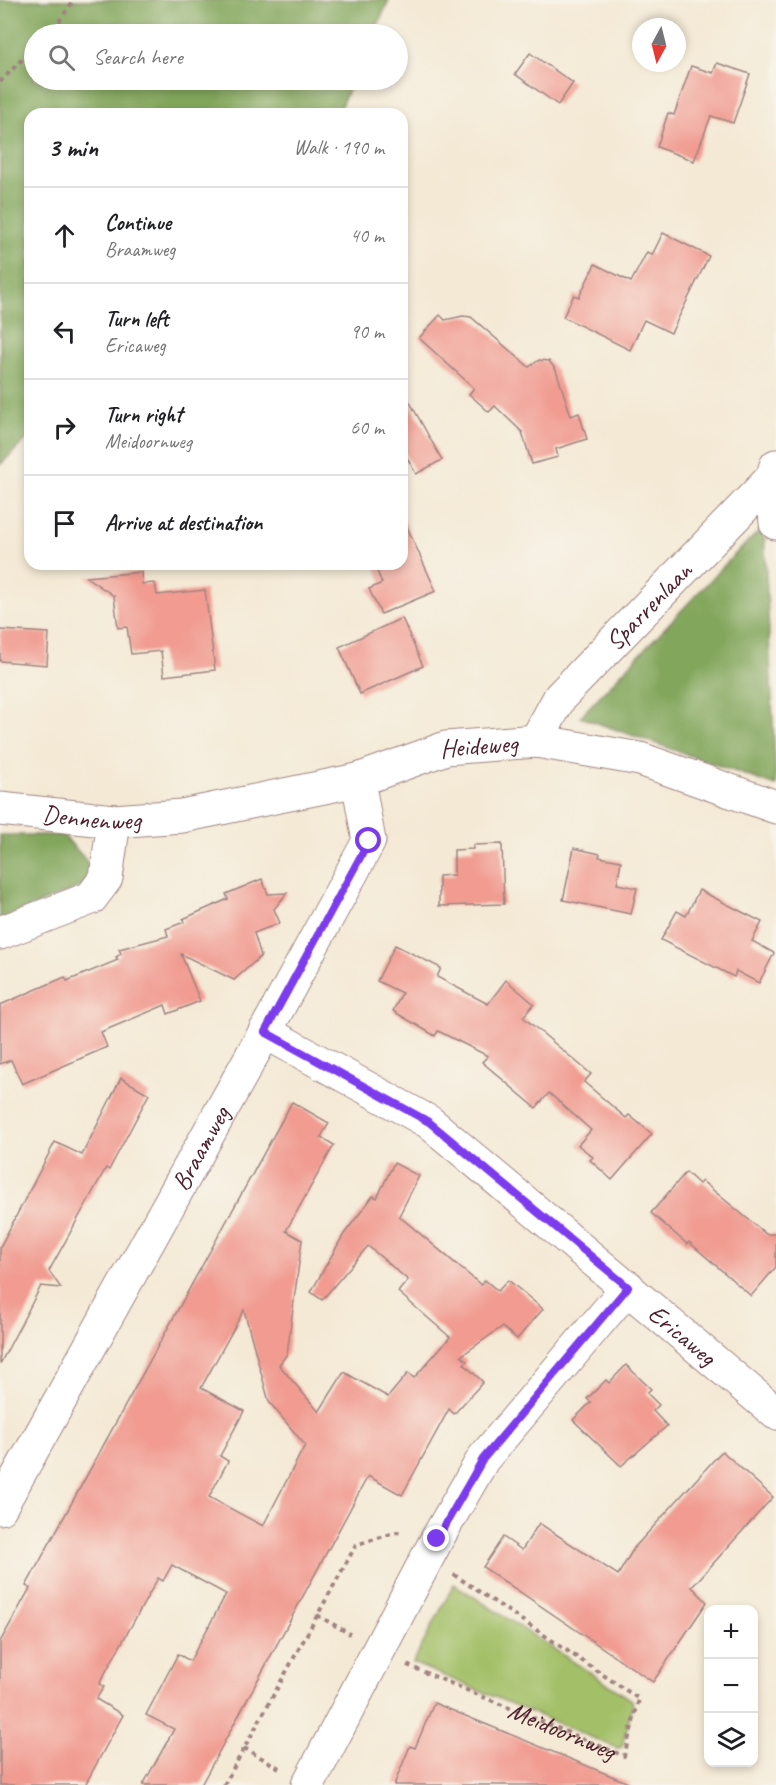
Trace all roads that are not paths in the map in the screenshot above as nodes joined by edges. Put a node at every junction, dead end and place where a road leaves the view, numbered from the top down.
1 (774, 472) edge
2 (776, 523) edge
3 (536, 741) junction
4 (358, 780) junction
5 (776, 807) edge
6 (0, 809) edge
7 (182, 816) joint
8 (114, 821) junction
9 (0, 933) edge
10 (265, 1032) junction
11 (628, 1287) junction
12 (776, 1413) edge
13 (0, 1508) edge
14 (308, 1785) edge

1 - 2 street, Sparrenlaan
1 - 3 street, Sparrenlaan
3 - 4 street, Heideweg
3 - 5 street, Heideweg
4 - 7 street, Heideweg
4 - 10 street, Braamweg
6 - 8 street, Dennenweg
7 - 8 street, Dennenweg
8 - 9 street
10 - 11 street, Ericaweg
10 - 13 street, Braamweg
11 - 12 street, Ericaweg
11 - 14 street

